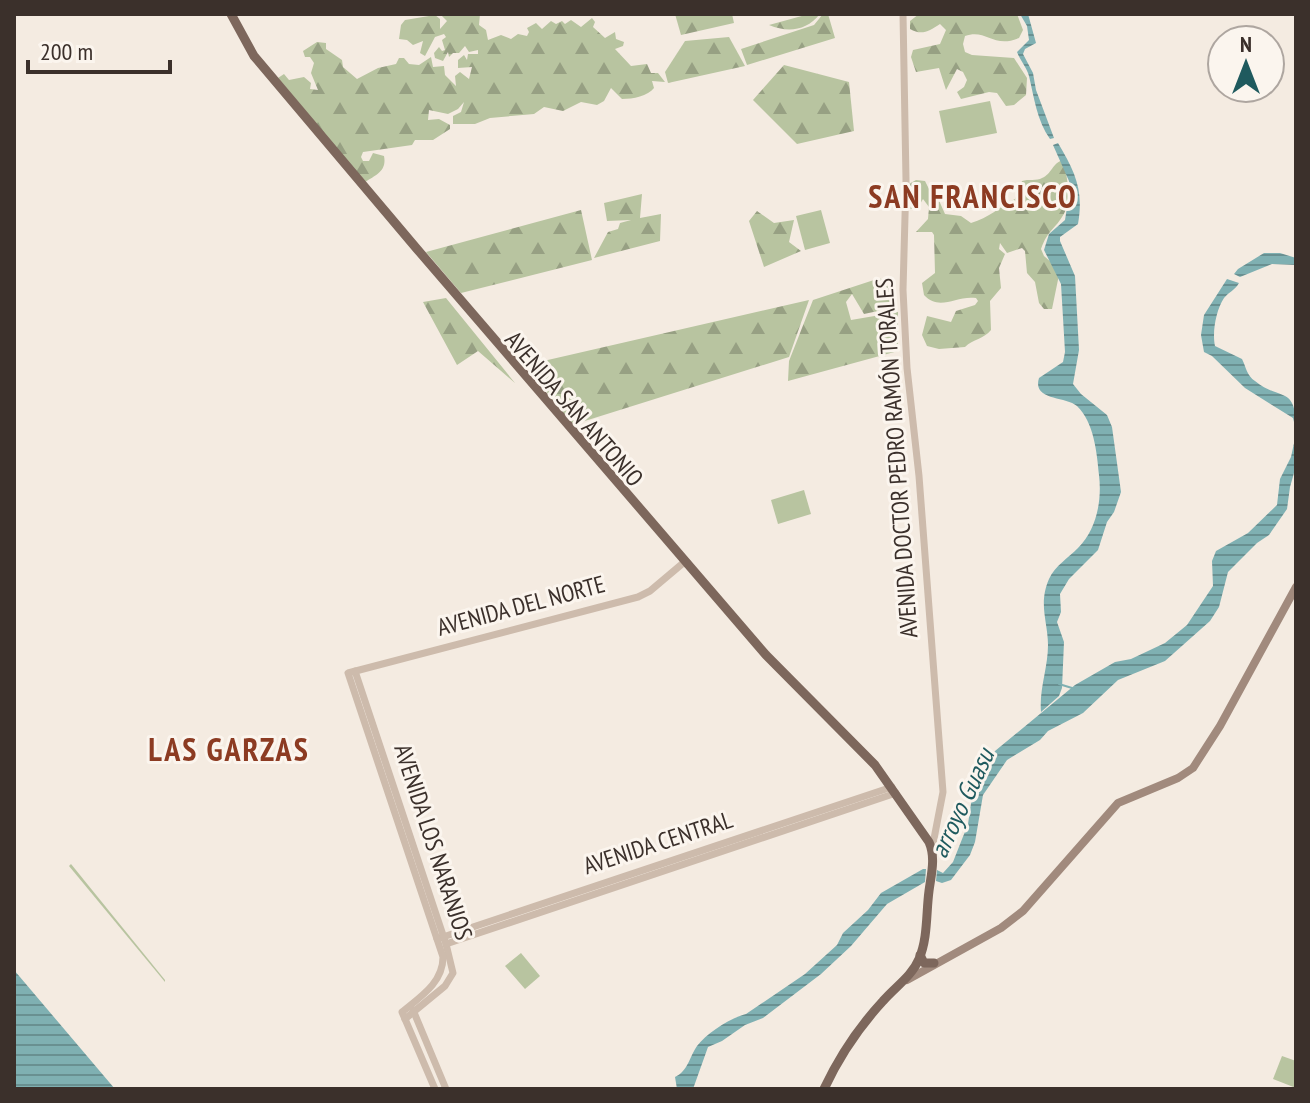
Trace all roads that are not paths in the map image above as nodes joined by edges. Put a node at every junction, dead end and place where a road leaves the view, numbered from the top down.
1 (228, 14) edge
2 (903, 14) edge
3 (685, 564) junction
4 (1296, 587) edge
5 (352, 672) joint
6 (894, 790) junction
7 (932, 849) junction
8 (442, 940) junction
9 (920, 955) junction
10 (934, 963) junction
11 (902, 983) junction
12 (412, 1008) junction
13 (435, 1089) edge
14 (446, 1089) edge
15 (824, 1089) edge

1 - 3 main road, AVENIDA SAN ANTONIO
2 - 7 street, AVENIDA DOCTOR PEDRO RAMÓN TORALES
3 - 5 street, AVENIDA DEL NORTE
3 - 6 main road, AVENIDA SAN ANTONIO
4 - 10 main road
5 - 8 street, AVENIDA LOS NARANJOS
6 - 7 main road, AVENIDA SAN ANTONIO
6 - 8 street, AVENIDA CENTRAL
7 - 9 main road, AVENIDA SAN ANTONIO
8 - 12 street, AVENIDA LOS NARANJOS
9 - 10 main road
9 - 11 main road, AVENIDA SAN ANTONIO
10 - 11 main road
11 - 15 main road, AVENIDA SAN ANTONIO
12 - 13 street, AVENIDA LOS NARANJOS
12 - 14 street

